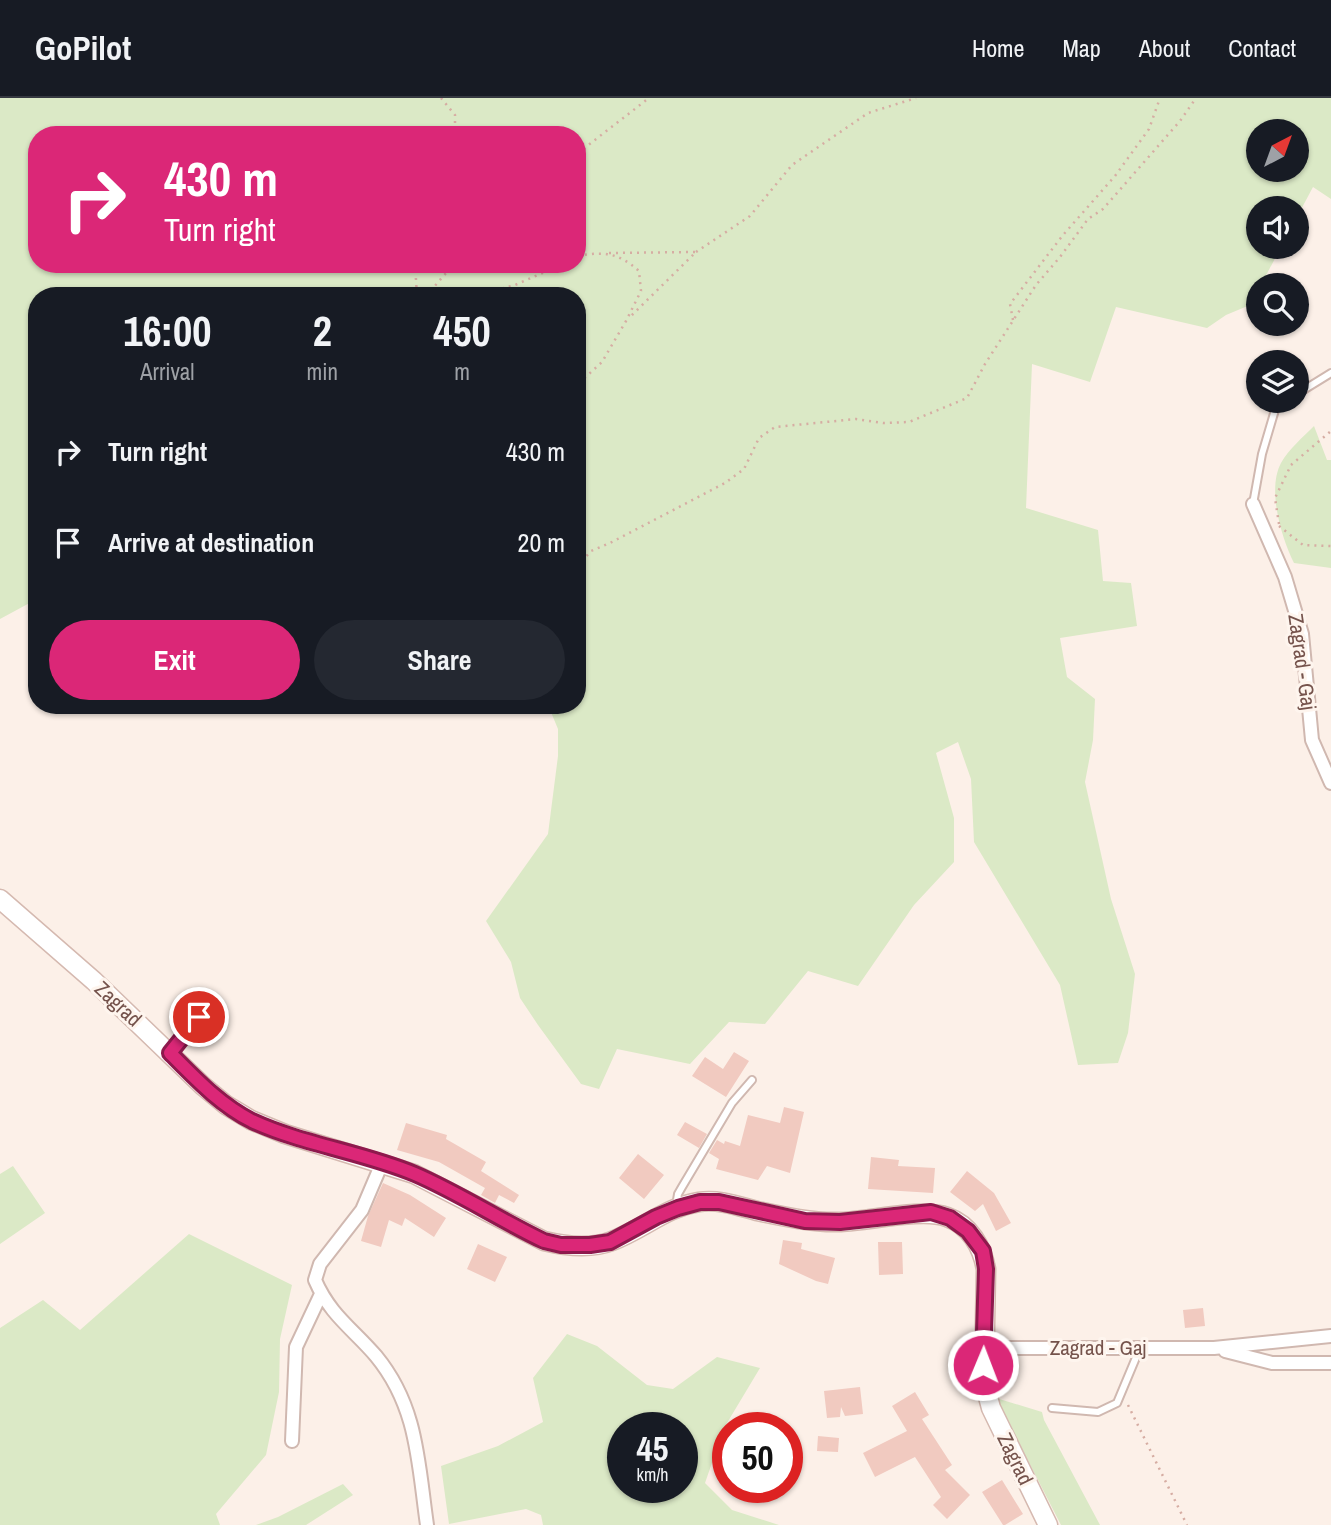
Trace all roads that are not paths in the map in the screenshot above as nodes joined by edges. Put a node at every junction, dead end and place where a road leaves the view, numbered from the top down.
1 (1331, 373) edge
2 (1309, 387) edge
3 (1274, 413) edge
4 (1253, 504) joint
5 (1331, 783) edge
6 (0, 899) edge
7 (212, 1002) dead end
8 (170, 1053) junction
9 (752, 1080) dead end
10 (382, 1163) junction
11 (676, 1209) junction
12 (321, 1294) junction
13 (1331, 1336) edge
14 (982, 1348) junction
15 (1140, 1348) junction
16 (1214, 1348) junction
17 (1331, 1363) edge
18 (1052, 1408) dead end
19 (292, 1441) dead end
20 (427, 1525) edge
21 (1048, 1525) edge

1 - 2 lane
3 - 4 lane
4 - 5 street, Zagrad - Gaj
6 - 8 main road, Zagrad
7 - 8 street
8 - 10 main road, Zagrad
9 - 11 lane
10 - 11 main road, Zagrad
10 - 12 street
11 - 14 main road, Zagrad
12 - 19 street
12 - 20 street
13 - 16 street, Zagrad - Gaj
14 - 15 street, Zagrad - Gaj
14 - 21 main road, Zagrad
15 - 16 street, Zagrad - Gaj
15 - 18 lane
16 - 17 street, Zagrad - Gaj

